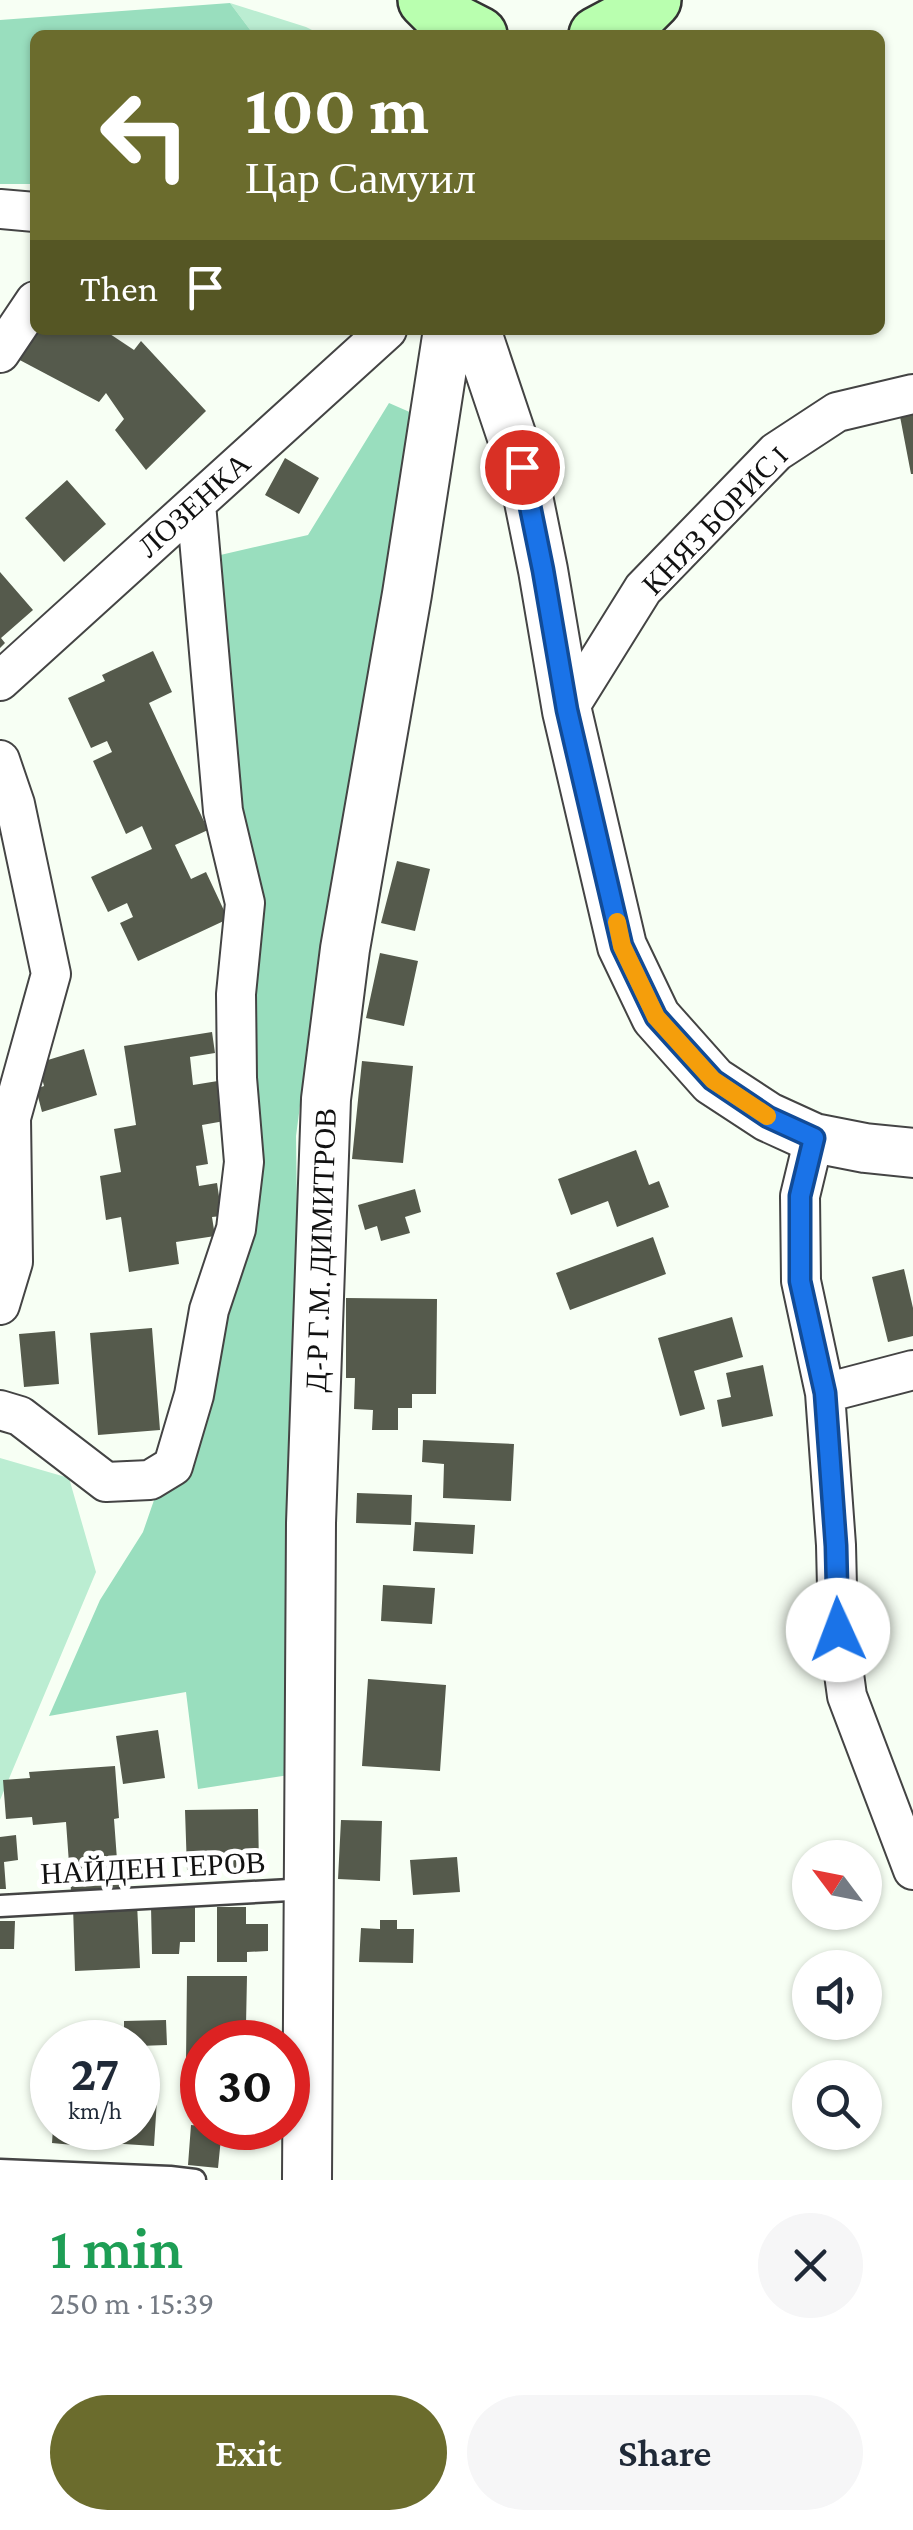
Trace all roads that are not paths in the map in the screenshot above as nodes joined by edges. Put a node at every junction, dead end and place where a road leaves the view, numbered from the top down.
1 (0, 209) edge
2 (30, 212) edge
3 (30, 308) edge
4 (447, 335) edge
5 (478, 335) edge
6 (362, 337) edge
7 (0, 353) edge
8 (913, 394) edge
9 (196, 504) junction
10 (0, 681) edge
11 (567, 710) junction
12 (0, 760) edge
13 (814, 1138) junction
14 (913, 1154) edge
15 (0, 1305) edge
16 (913, 1370) edge
17 (825, 1393) junction
18 (0, 1410) edge
19 (913, 1870) edge
20 (308, 1889) junction
21 (0, 1906) edge
22 (0, 2170) edge
23 (195, 2180) edge
24 (307, 2180) edge

1 - 2 street
3 - 7 street
4 - 20 street, Д-Р Г.М. ДИМИТРОВ
5 - 11 street
6 - 9 street, ЛОЗЕНКА
8 - 11 street, КНЯЗ БОРИС I
9 - 10 street, ЛОЗЕНКА
9 - 18 street
11 - 13 street
12 - 15 street
13 - 14 street
13 - 17 street
16 - 17 street
17 - 19 street
20 - 21 lane, НАЙДЕН ГЕРОВ
20 - 24 street, Д-Р Г.М. ДИМИТРОВ
22 - 23 lane

